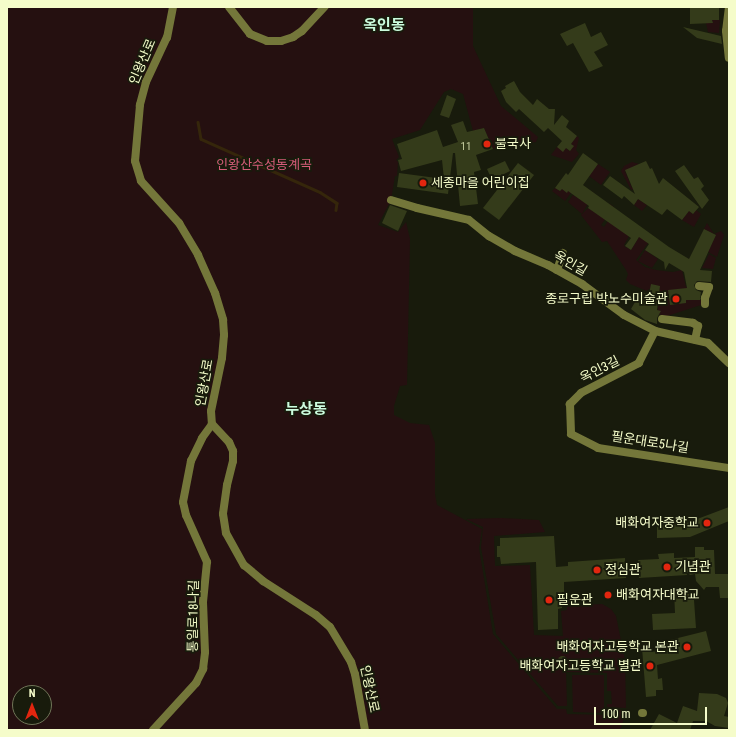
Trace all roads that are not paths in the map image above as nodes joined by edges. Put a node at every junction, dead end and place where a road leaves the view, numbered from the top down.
1 (173, 7) edge
2 (230, 7) edge
3 (324, 7) edge
4 (729, 7) edge
5 (729, 58) edge
6 (391, 200) dead end
7 (563, 253) dead end
8 (557, 270) junction
9 (700, 286) dead end
10 (705, 304) dead end
11 (662, 319) dead end
12 (655, 332) junction
13 (695, 340) junction
14 (729, 363) edge
15 (212, 424) junction
16 (571, 434) joint
17 (729, 468) edge
18 (153, 730) edge
19 (366, 730) edge

1 - 15 street, 인왕산로
2 - 3 street
4 - 5 street
6 - 8 street, 옥인길
7 - 8 street
8 - 12 street, 옥인길
9 - 10 street
11 - 13 street
12 - 13 street, 옥인길
12 - 16 street, 옥인3길
13 - 14 street, 옥인길
15 - 18 street, 통일로18나길
15 - 19 street, 인왕산로
16 - 17 street, 필운대로5나길

